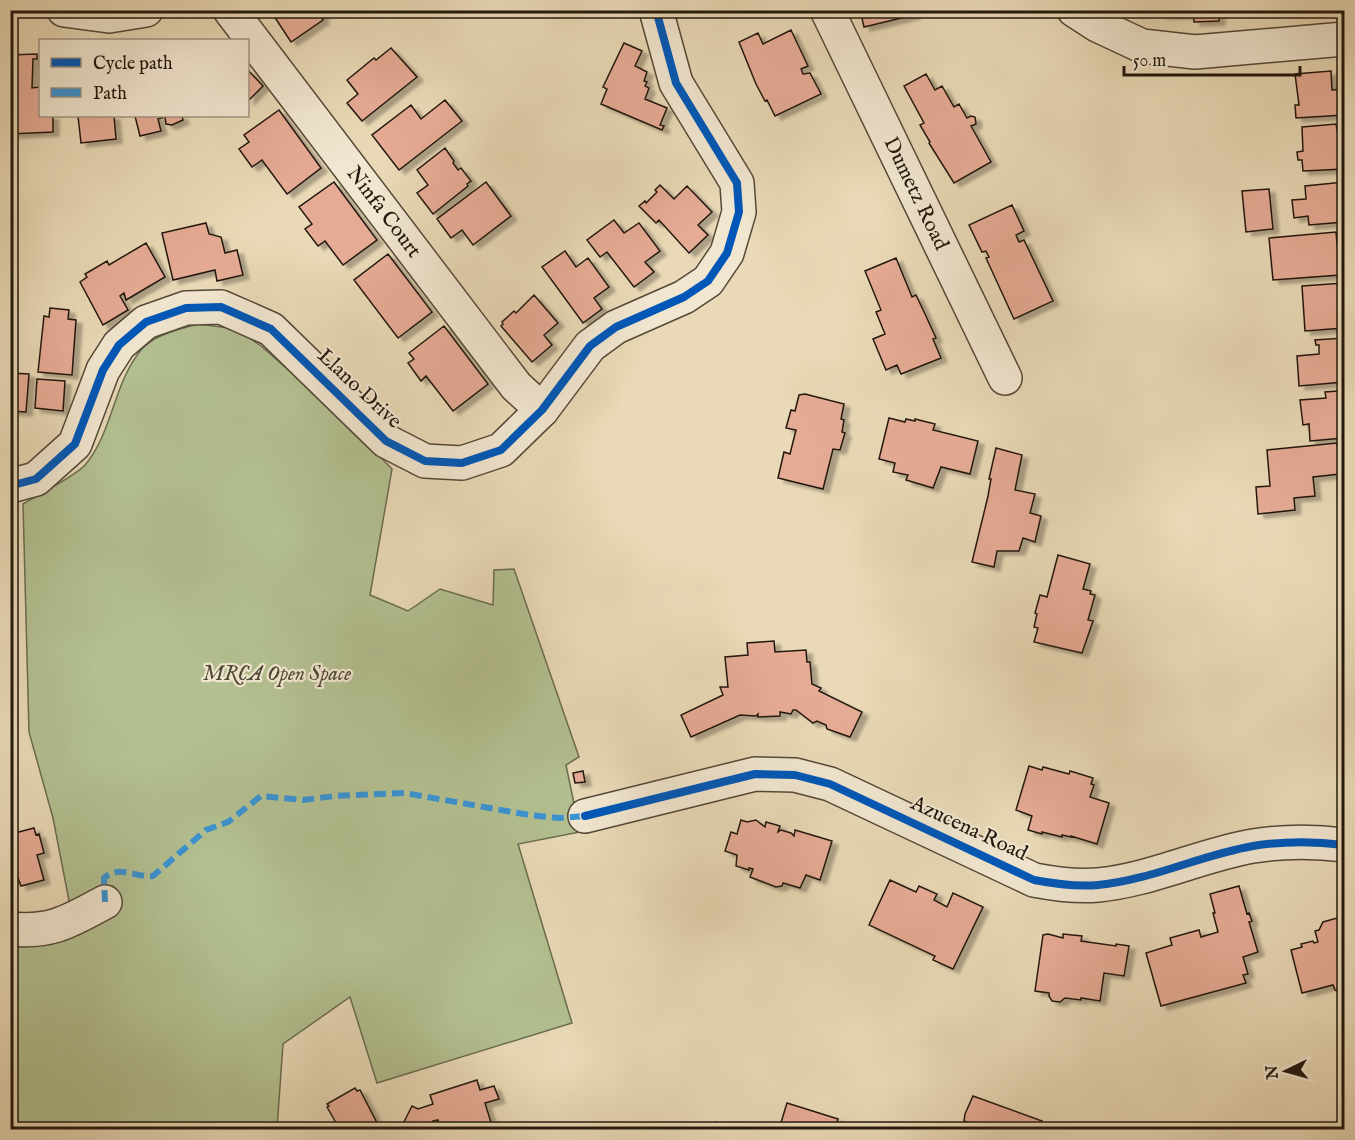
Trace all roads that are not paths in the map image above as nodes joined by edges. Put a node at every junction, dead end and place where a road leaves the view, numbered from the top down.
1 (64, 10) edge
2 (146, 10) edge
3 (230, 10) edge
4 (656, 10) edge
5 (827, 10) edge
6 (1074, 10) edge
7 (1344, 39) edge
8 (1005, 378) dead end
9 (542, 410) junction
10 (10, 486) edge
11 (585, 816) dead end
12 (1344, 845) edge
13 (105, 902) dead end
14 (10, 929) edge

1 - 2 street
3 - 9 street, Ninfa Court
4 - 9 street, Llano Drive
5 - 8 street, Dumetz Road
6 - 7 street
9 - 10 street, Llano Drive
11 - 12 street, Azucena Road
13 - 14 street

